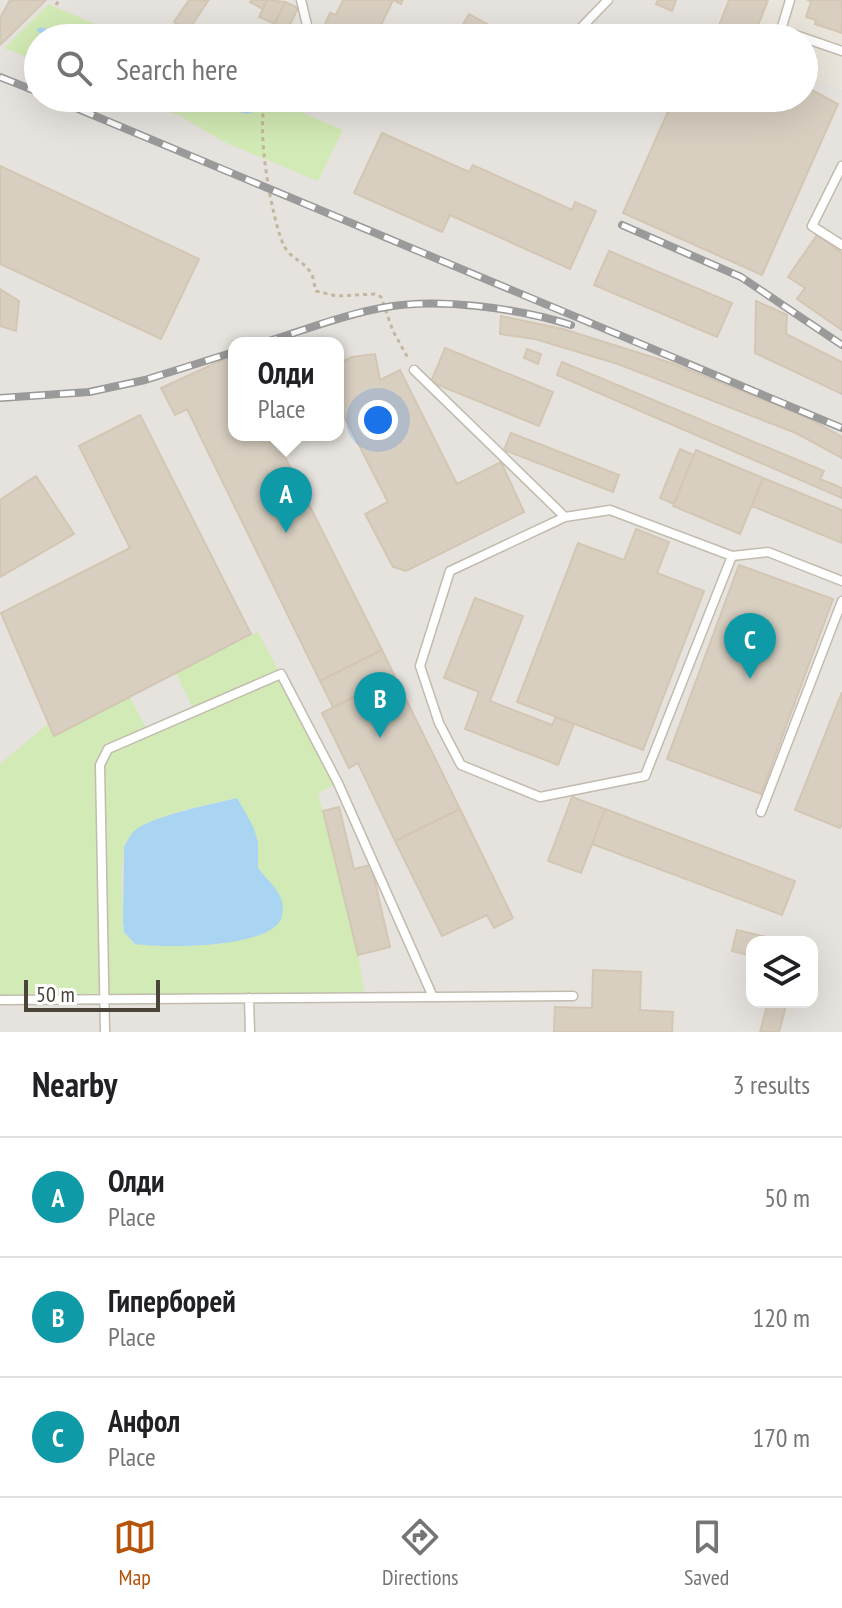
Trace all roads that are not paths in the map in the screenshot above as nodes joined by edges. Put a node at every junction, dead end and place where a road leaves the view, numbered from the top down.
1 (301, 0) edge
2 (608, 0) edge
3 (790, 0) edge
4 (307, 24) edge
5 (585, 24) edge
6 (783, 24) edge
7 (818, 43) edge
8 (842, 51) edge
9 (842, 166) edge
10 (842, 245) edge
11 (414, 370) road end
12 (565, 517) junction
13 (732, 556) junction
14 (842, 581) edge
15 (842, 601) edge
16 (761, 812) dead end
17 (573, 996) dead end
18 (433, 997) junction
19 (249, 998) junction
20 (0, 1000) edge
21 (105, 1000) junction
22 (105, 1032) edge
23 (250, 1032) edge

1 - 4 lane
2 - 5 lane
3 - 6 lane
7 - 8 lane
9 - 10 lane
11 - 12 lane
12 - 13 lane
12 - 13 lane
13 - 14 lane
15 - 16 lane
17 - 18 lane
18 - 19 lane
18 - 21 lane
19 - 21 lane
19 - 23 lane
20 - 21 lane
21 - 22 lane

